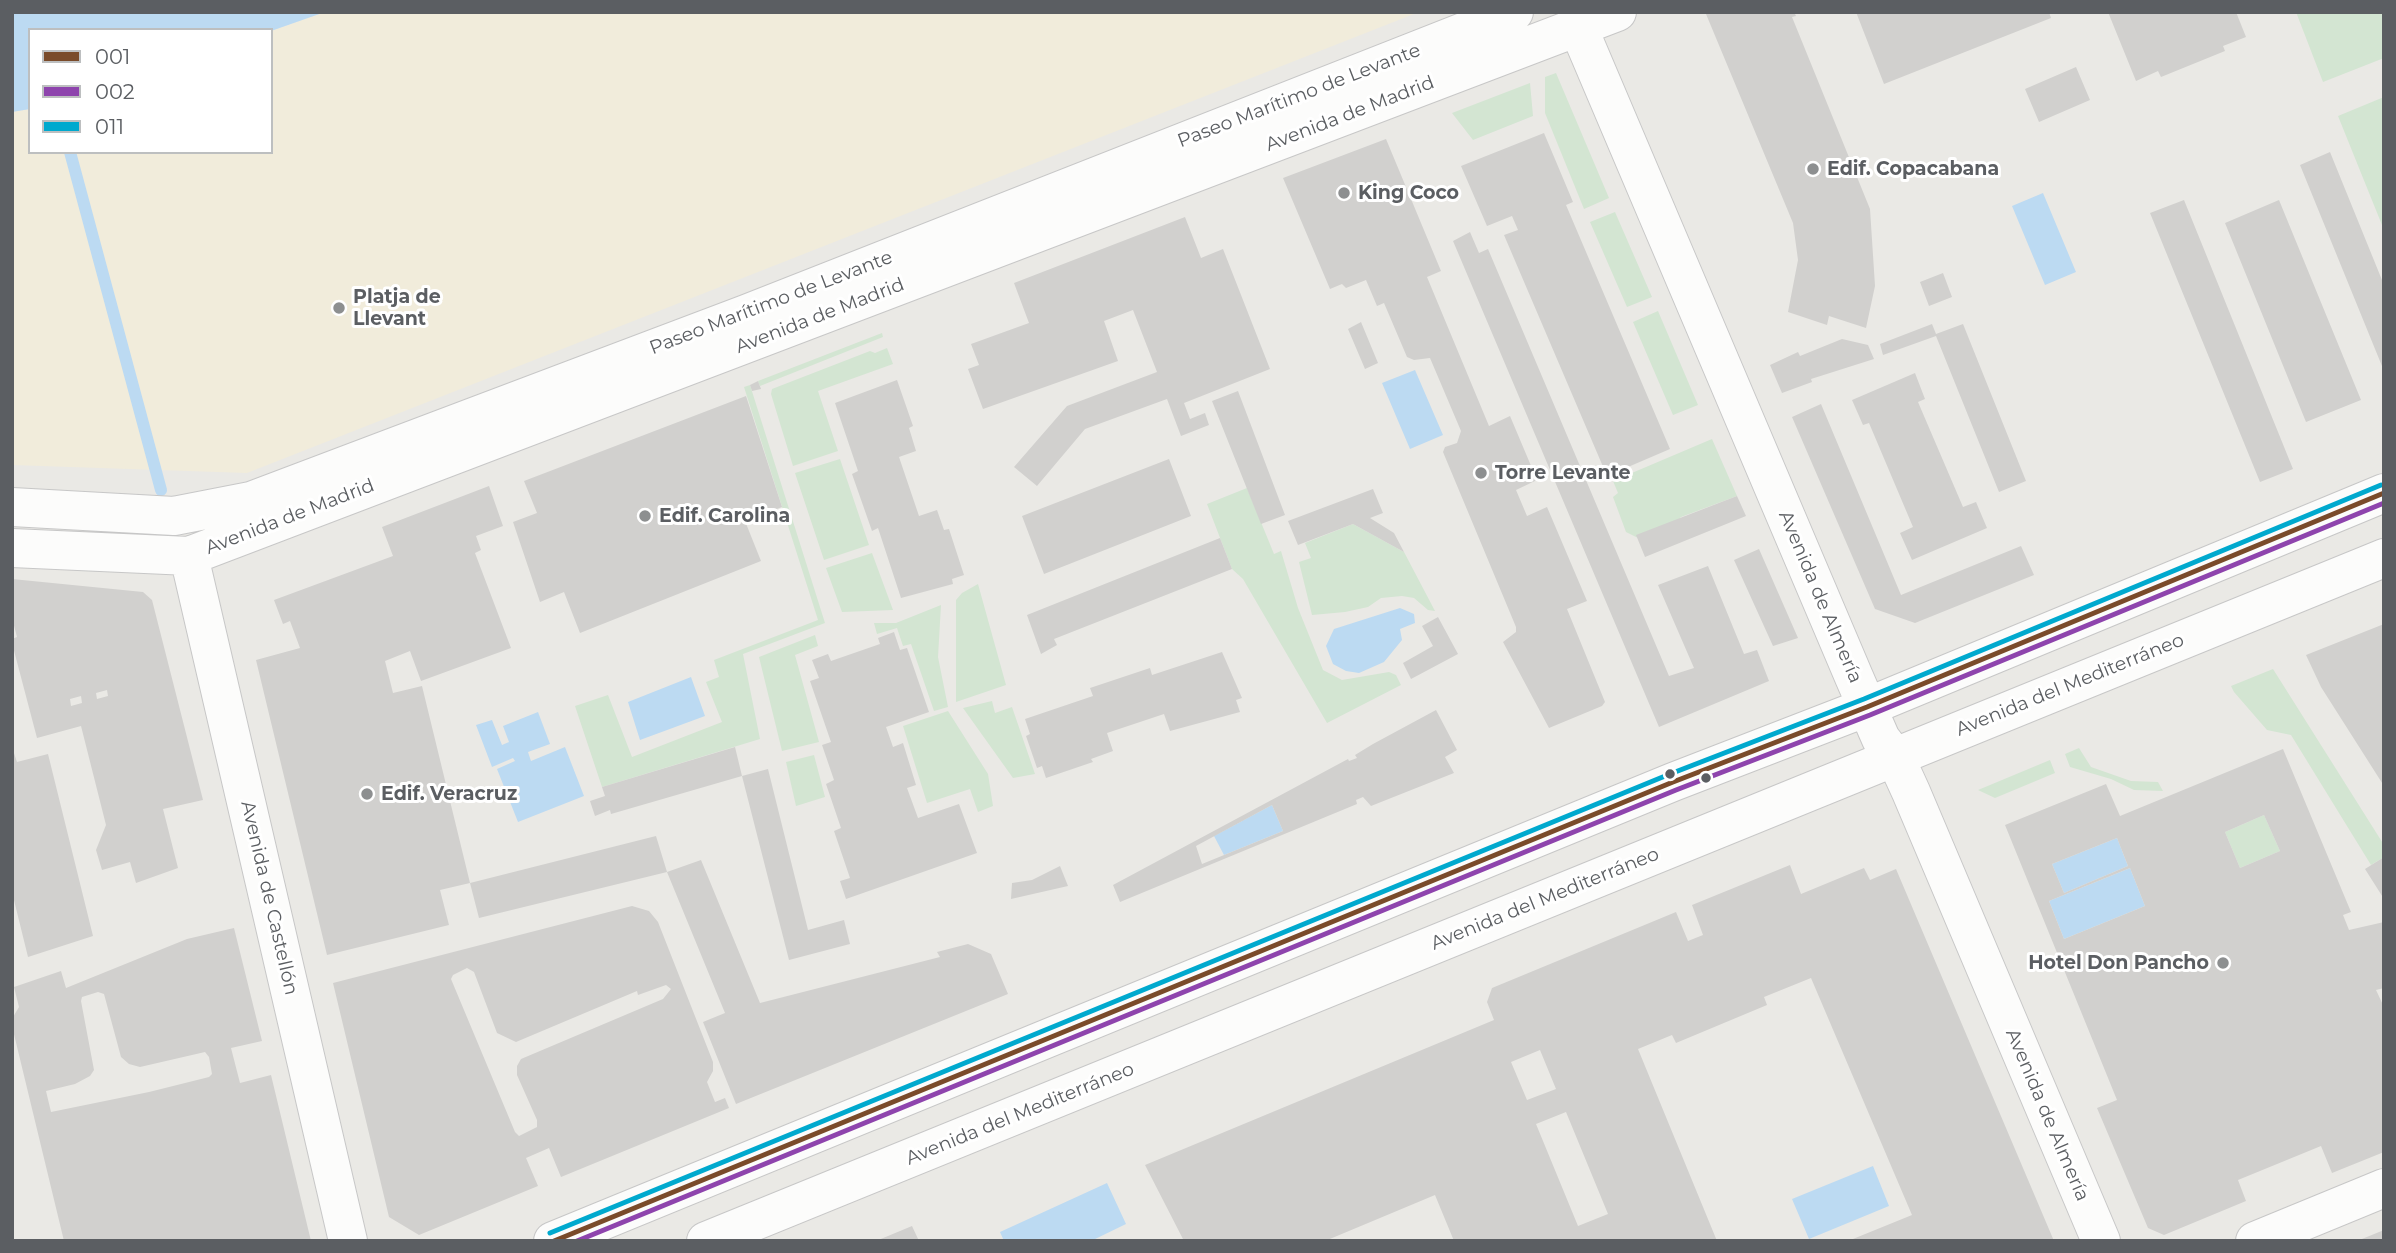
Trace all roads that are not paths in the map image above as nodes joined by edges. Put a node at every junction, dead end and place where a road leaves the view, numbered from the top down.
1 (1514, 12) edge
2 (1617, 12) edge
3 (1578, 27) junction
4 (2384, 493) edge
5 (12, 507) edge
6 (12, 548) edge
7 (189, 556) junction
8 (2384, 558) edge
9 (1867, 707) junction
10 (1895, 757) junction
11 (2384, 1188) edge
12 (348, 1241) edge
13 (553, 1241) edge
14 (706, 1241) edge
15 (2101, 1241) edge
16 (2255, 1241) edge

1 - 5 street, Paseo Marítimo de Levante
2 - 3 street, Avenida de Madrid
3 - 7 street, Avenida de Madrid
3 - 9 street, Avenida de Almería
4 - 9 street
6 - 7 street, Avenida de Madrid
7 - 12 street, Avenida de Castellón
8 - 10 street, Avenida del Mediterráneo
9 - 10 street, Avenida de Almería
9 - 13 street
10 - 14 street, Avenida del Mediterráneo
10 - 15 street, Avenida de Almería
11 - 16 street

